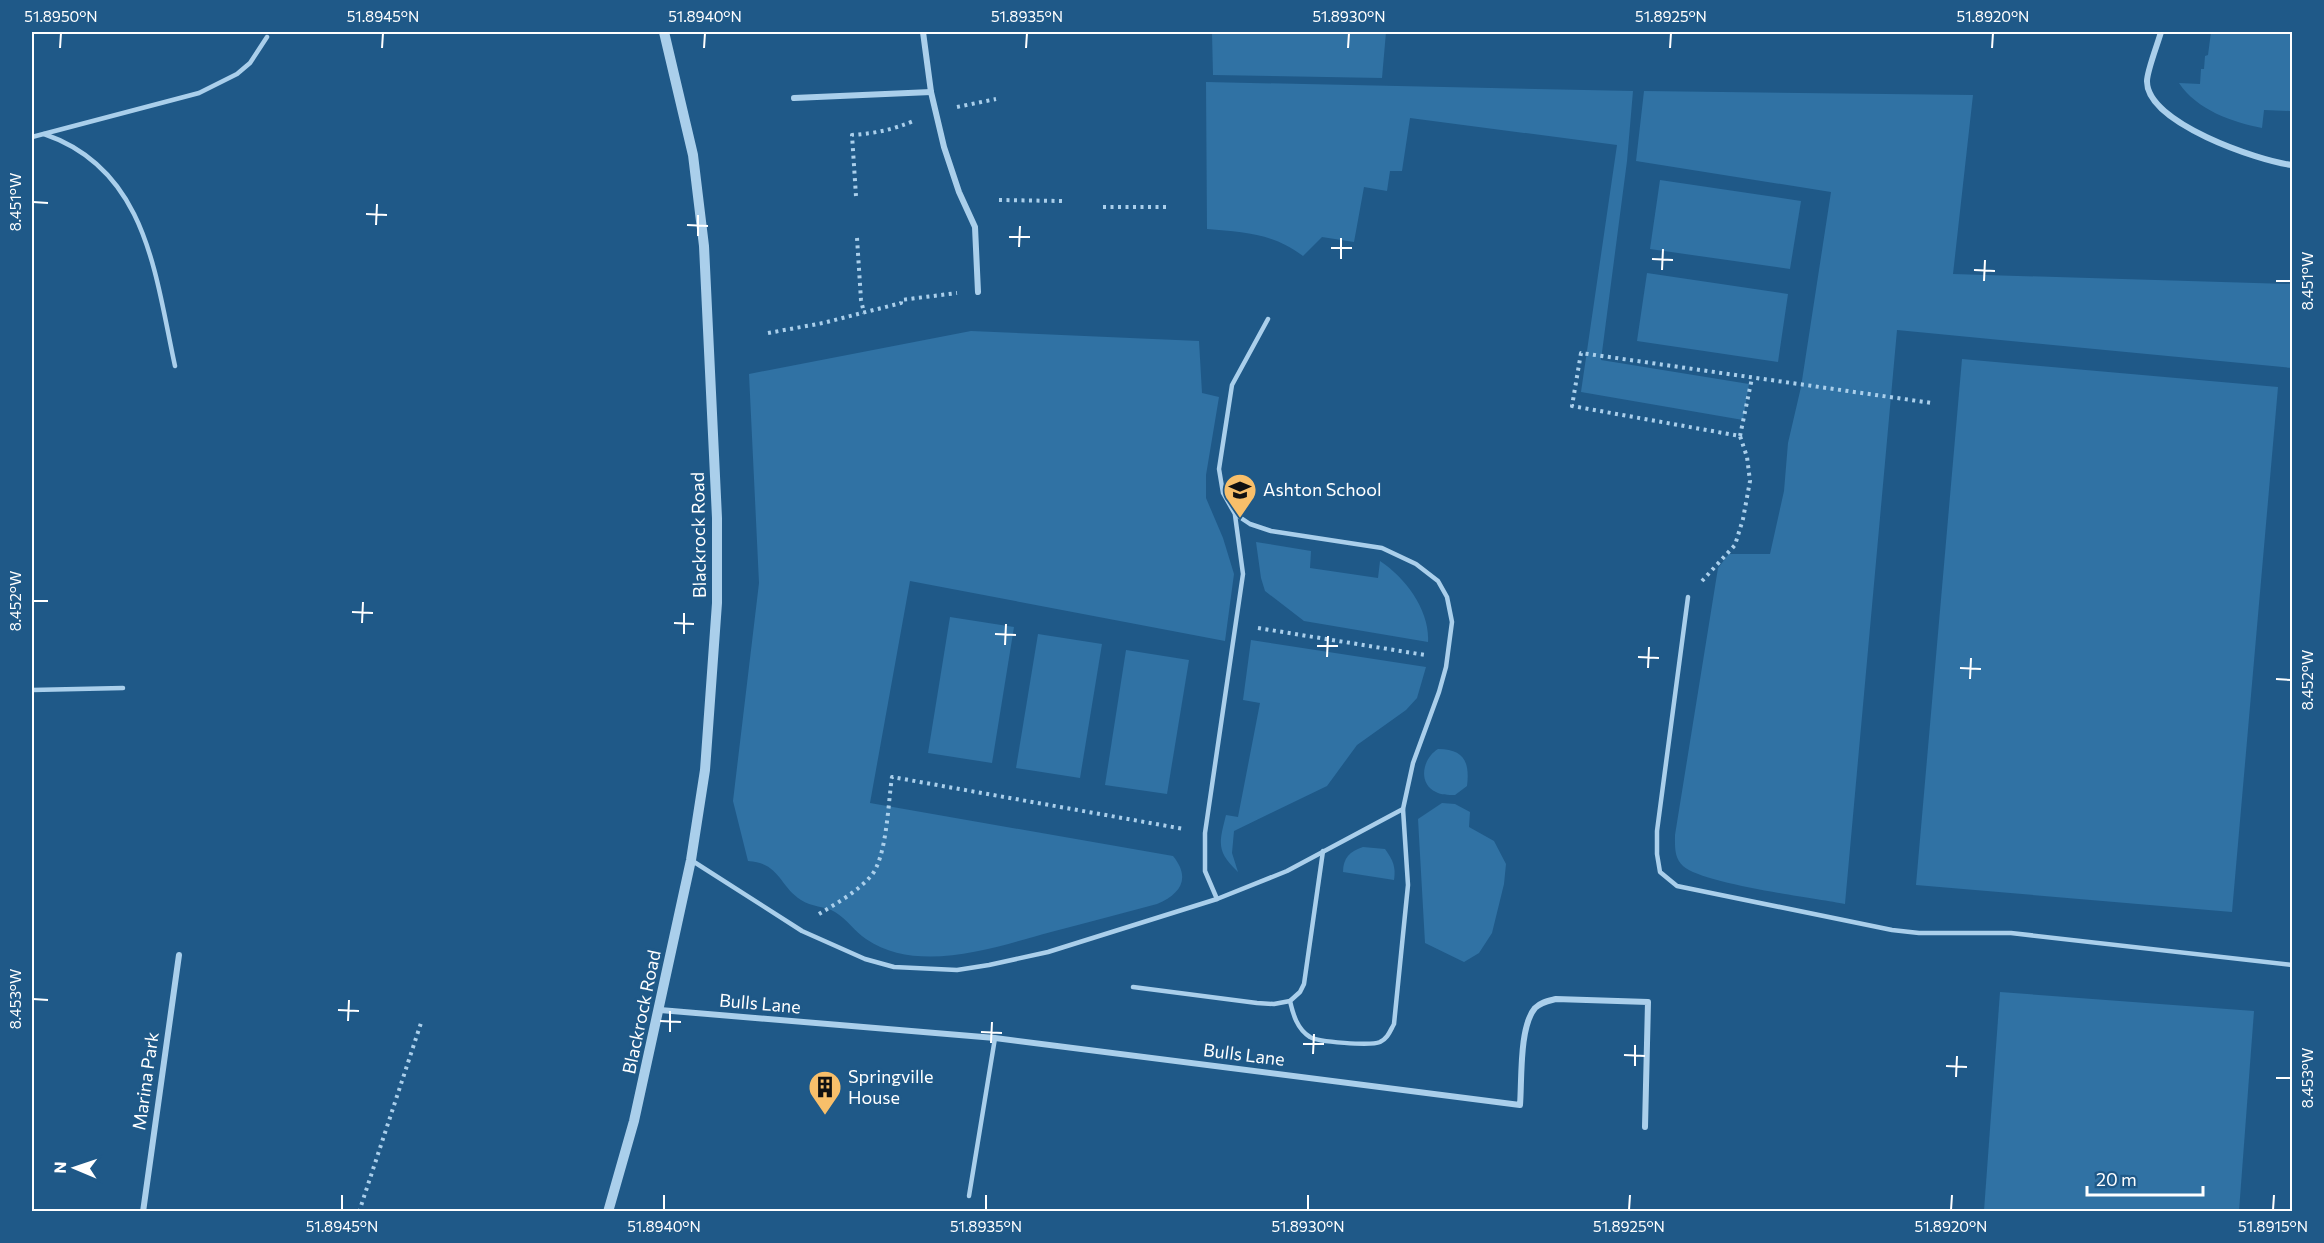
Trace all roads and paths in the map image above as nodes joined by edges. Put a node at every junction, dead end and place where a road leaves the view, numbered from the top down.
1 (664, 32) edge
2 (923, 32) edge
3 (2161, 32) edge
4 (267, 37) dead end
5 (931, 92) junction
6 (794, 98) dead end
7 (996, 99) dead end
8 (936, 111) junction
9 (44, 134) junction
10 (32, 137) edge
11 (2292, 165) edge
12 (856, 196) dead end
13 (999, 200) dead end
14 (1062, 201) dead end
15 (1103, 207) dead end
16 (1169, 207) dead end
17 (857, 238) dead end
18 (978, 292) joint
19 (864, 313) junction
20 (1268, 319) dead end
21 (768, 333) dead end
22 (175, 366) dead end
23 (1752, 378) junction
24 (1932, 403) dead end
25 (1740, 436) junction
26 (1234, 514) junction
27 (1688, 597) joint
28 (1236, 625) junction
29 (1447, 659) junction
30 (123, 688) dead end
31 (32, 690) edge
32 (1403, 809) junction
33 (1205, 833) junction
34 (1323, 851) junction
35 (691, 860) junction
36 (1217, 899) junction
37 (816, 915) dead end
38 (179, 955) dead end
39 (2292, 964) edge
40 (1133, 987) dead end
41 (1290, 1000) junction
42 (660, 1010) junction
43 (421, 1023) dead end
44 (995, 1038) junction
45 (1645, 1127) dead end
46 (969, 1196) dead end
47 (142, 1212) edge
48 (359, 1212) edge
49 (608, 1212) edge

1 - 35 street, Blackrock Road
2 - 5 street
3 - 11 street
4 - 9 lane
5 - 6 street
5 - 8 street
7 - 8 path
8 - 12 path
8 - 18 street
9 - 10 lane
9 - 22 lane
13 - 14 path
15 - 16 path
17 - 19 path
18 - 19 path
19 - 21 path
20 - 26 lane
23 - 24 path
23 - 25 path
23 - 25 path
25 - 27 path
26 - 28 lane
26 - 29 lane
27 - 39 lane
28 - 29 path
28 - 33 lane
29 - 32 lane
30 - 31 lane
32 - 34 lane
32 - 41 lane
33 - 36 lane
33 - 37 path
34 - 36 lane
34 - 41 lane
35 - 36 lane
35 - 42 street, Blackrock Road
38 - 47 street, Marina Park
40 - 41 lane
42 - 44 street, Bulls Lane
42 - 49 street, Blackrock Road
43 - 48 path
44 - 45 street, Bulls Lane
44 - 46 lane

